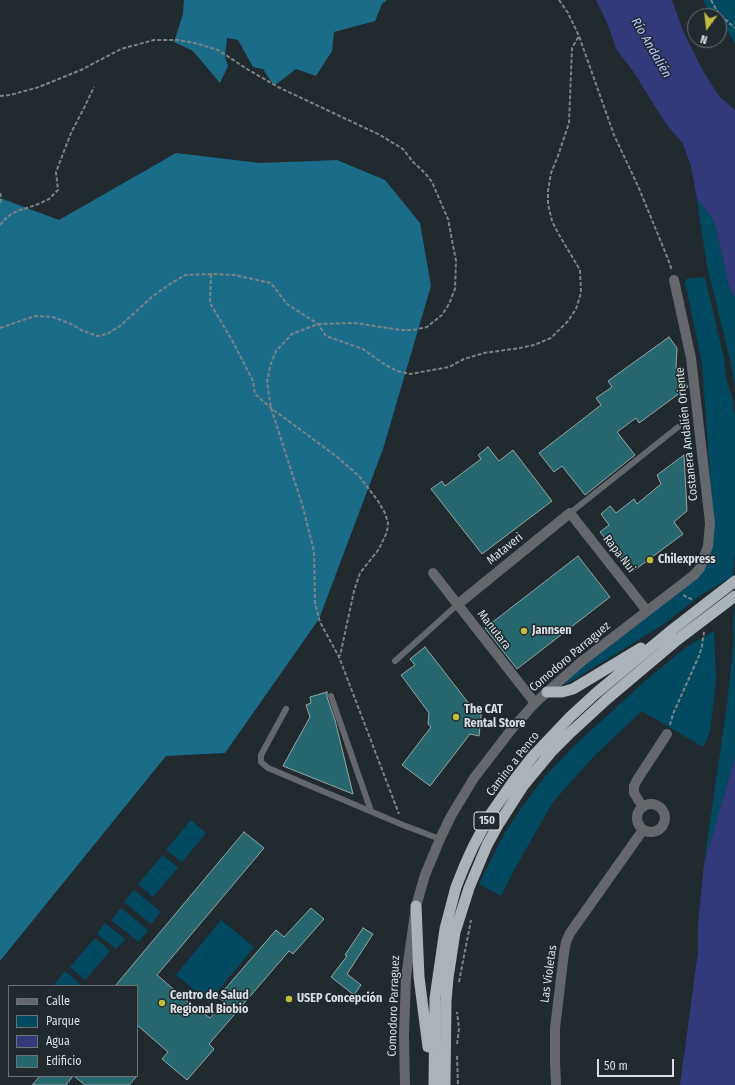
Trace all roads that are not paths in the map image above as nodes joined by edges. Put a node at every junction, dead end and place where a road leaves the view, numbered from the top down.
1 (674, 280) road end
2 (678, 427) dead end
3 (570, 513) junction
4 (433, 573) dead end
5 (687, 581) joint
6 (735, 582) edge
7 (735, 596) edge
8 (457, 604) junction
9 (647, 612) junction
10 (672, 629) junction
11 (395, 661) dead end
12 (547, 692) junction
13 (331, 696) dead end
14 (535, 703) junction
15 (286, 709) dead end
16 (667, 734) road end
17 (642, 806) junction
18 (371, 811) junction
19 (640, 826) junction
20 (440, 838) junction
21 (416, 906) junction
22 (434, 1083) edge
23 (405, 1085) edge
24 (445, 1085) edge
25 (556, 1085) edge

1 - 5 street, Costanera Andalién Oriente
2 - 3 lane
3 - 8 street, Mataveri
3 - 9 street, Rapa Nui
4 - 8 street, Manutara
5 - 9 street, Comodoro Parraguez
6 - 10 highway, Camino a Penco / 150
7 - 24 highway, Camino a Penco / 150
8 - 11 lane
8 - 14 street, Manutara
9 - 12 street, Comodoro Parraguez
10 - 12 highway
10 - 22 highway, Camino a Penco / 150
12 - 14 street, Comodoro Parraguez
13 - 18 lane
14 - 20 street, Comodoro Parraguez
15 - 18 lane
16 - 17 street
17 - 19 street
17 - 19 street
18 - 20 lane
19 - 25 street, Las Violetas
20 - 21 street, Comodoro Parraguez
21 - 22 highway
21 - 23 street, Comodoro Parraguez

